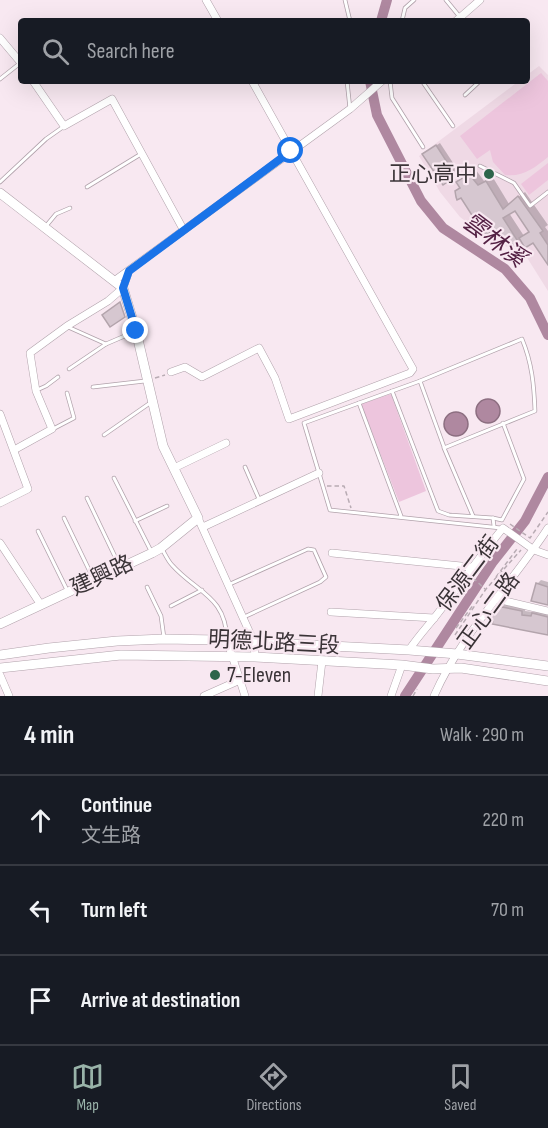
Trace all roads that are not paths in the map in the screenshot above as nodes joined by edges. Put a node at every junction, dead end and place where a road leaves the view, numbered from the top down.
1 (206, 0) edge
2 (345, 0) edge
3 (414, 0) edge
4 (446, 0) edge
5 (480, 0) edge
6 (216, 18) edge
7 (349, 18) edge
8 (403, 18) edge
9 (457, 18) edge
10 (460, 18) edge
11 (0, 38) edge
12 (18, 59) edge
13 (18, 65) edge
14 (0, 79) edge
15 (35, 84) edge
16 (254, 84) edge
17 (347, 84) edge
18 (378, 84) edge
19 (390, 84) edge
20 (424, 84) edge
21 (477, 84) edge
22 (465, 95) dead end
23 (350, 109) junction
24 (64, 126) junction
25 (453, 126) dead end
26 (423, 147) dead end
27 (291, 151) junction
28 (143, 153) junction
29 (480, 166) dead end
30 (0, 182) edge
31 (87, 187) dead end
32 (548, 192) edge
33 (0, 193) edge
34 (70, 208) dead end
35 (45, 228) junction
36 (183, 229) junction
37 (129, 271) junction
38 (114, 281) junction
39 (123, 288) junction
40 (67, 326) junction
41 (136, 331) junction
42 (106, 344) junction
43 (69, 369) dead end
44 (171, 372) road end
45 (58, 377) dead end
46 (149, 380) junction
47 (420, 381) junction
48 (93, 387) dead end
49 (36, 391) junction
50 (392, 391) junction
51 (67, 393) dead end
52 (154, 401) junction
53 (359, 403) junction
54 (0, 414) edge
55 (503, 423) junction
56 (52, 429) junction
57 (104, 435) dead end
58 (226, 443) dead end
59 (444, 447) junction
60 (15, 450) junction
61 (246, 467) dead end
62 (174, 468) junction
63 (319, 473) junction
64 (114, 478) dead end
65 (87, 498) dead end
66 (260, 500) junction
67 (0, 503) edge
68 (167, 506) dead end
69 (401, 516) junction
70 (473, 516) junction
71 (64, 518) dead end
72 (198, 518) junction
73 (493, 518) junction
74 (135, 520) junction
75 (494, 525) junction
76 (202, 527) junction
77 (506, 528) junction
78 (548, 528) edge
79 (38, 531) dead end
80 (0, 543) edge
81 (161, 548) junction
82 (533, 550) junction
83 (152, 553) junction
84 (332, 553) dead end
85 (548, 555) edge
86 (471, 567) junction
87 (120, 568) junction
88 (94, 580) junction
89 (228, 585) junction
90 (147, 586) dead end
91 (202, 590) junction
92 (68, 592) junction
93 (496, 599) junction
94 (41, 605) junction
95 (171, 606) dead end
96 (548, 611) edge
97 (331, 612) dead end
98 (243, 618) junction
99 (434, 618) junction
100 (0, 624) edge
101 (164, 639) junction
102 (227, 640) junction
103 (254, 642) junction
104 (409, 650) junction
105 (457, 654) junction
106 (0, 656) edge
107 (233, 656) junction
108 (255, 657) junction
109 (322, 661) junction
110 (406, 665) junction
111 (548, 666) edge
112 (0, 668) edge
113 (446, 669) junction
114 (0, 675) edge
115 (240, 680) junction
116 (548, 681) edge
117 (9, 696) edge
118 (204, 696) edge
119 (245, 696) edge
120 (318, 696) edge
121 (391, 696) edge
122 (434, 696) edge

1 - 6 street
2 - 7 lane
3 - 8 lane
4 - 9 lane
5 - 10 street
11 - 12 street
13 - 14 lane
15 - 24 street
16 - 27 street
17 - 23 lane
18 - 23 street
19 - 26 lane
20 - 25 lane
21 - 22 lane
23 - 27 street
24 - 28 street
24 - 30 lane
27 - 36 street
27 - 44 street
28 - 31 lane
28 - 36 street
29 - 32 lane
33 - 35 main road
34 - 35 lane
35 - 38 main road
36 - 37 street
37 - 38 street
37 - 39 street
38 - 39 main road
39 - 40 street
39 - 41 main road
40 - 42 lane
40 - 49 street
41 - 42 lane
41 - 46 main road
42 - 43 lane
45 - 49 lane
46 - 48 lane
46 - 52 main road
47 - 50 lane
47 - 55 lane
47 - 59 lane
49 - 56 street
50 - 53 lane
50 - 70 lane
51 - 56 lane
52 - 57 lane
52 - 62 main road
53 - 63 lane
53 - 69 lane
54 - 60 street
55 - 59 lane
55 - 73 lane
56 - 60 street
58 - 62 street
59 - 70 lane
60 - 67 street
61 - 66 lane
62 - 72 main road
63 - 66 street
63 - 69 lane
64 - 74 lane
65 - 87 lane
66 - 76 street
68 - 74 lane
69 - 75 lane
70 - 73 lane
71 - 88 lane
72 - 76 street
72 - 81 main road, 建興路
73 - 75 lane
74 - 83 lane
75 - 77 lane
76 - 89 street
77 - 82 street, 保源二街
77 - 86 street, 保源二街
78 - 82 street, 正心二路
79 - 92 lane
80 - 94 street
81 - 83 main road, 建興路
81 - 91 lane
82 - 85 street, 保源二街
82 - 93 street, 正心二路
83 - 87 main road, 建興路
84 - 86 street
86 - 99 street, 保源二街
87 - 88 main road, 建興路
88 - 92 main road, 建興路
89 - 98 street
89 - 98 lane
90 - 101 lane
91 - 95 lane
91 - 102 lane
92 - 94 main road, 建興路
93 - 96 street
93 - 105 street, 正心二路
94 - 100 main road, 建興路
97 - 99 street
98 - 103 street
99 - 104 street, 保源二街
101 - 102 main road, 明德北路三段
101 - 106 main road, 明德北路三段
102 - 103 main road, 明德北路三段
102 - 107 street
103 - 104 main road, 明德北路三段
103 - 108 street
104 - 105 main road, 明德北路三段
105 - 111 main road, 明德北路三段
105 - 113 street, 正心二路
107 - 108 main road, 明德北路三段
107 - 112 main road, 明德北路三段
107 - 115 street
108 - 109 main road, 明德北路三段
109 - 110 main road, 明德北路三段
109 - 120 street
110 - 113 main road, 明德北路三段
110 - 121 street
113 - 116 main road, 明德北路三段
113 - 122 street, 正心二路
114 - 117 street
115 - 118 street
115 - 119 street

